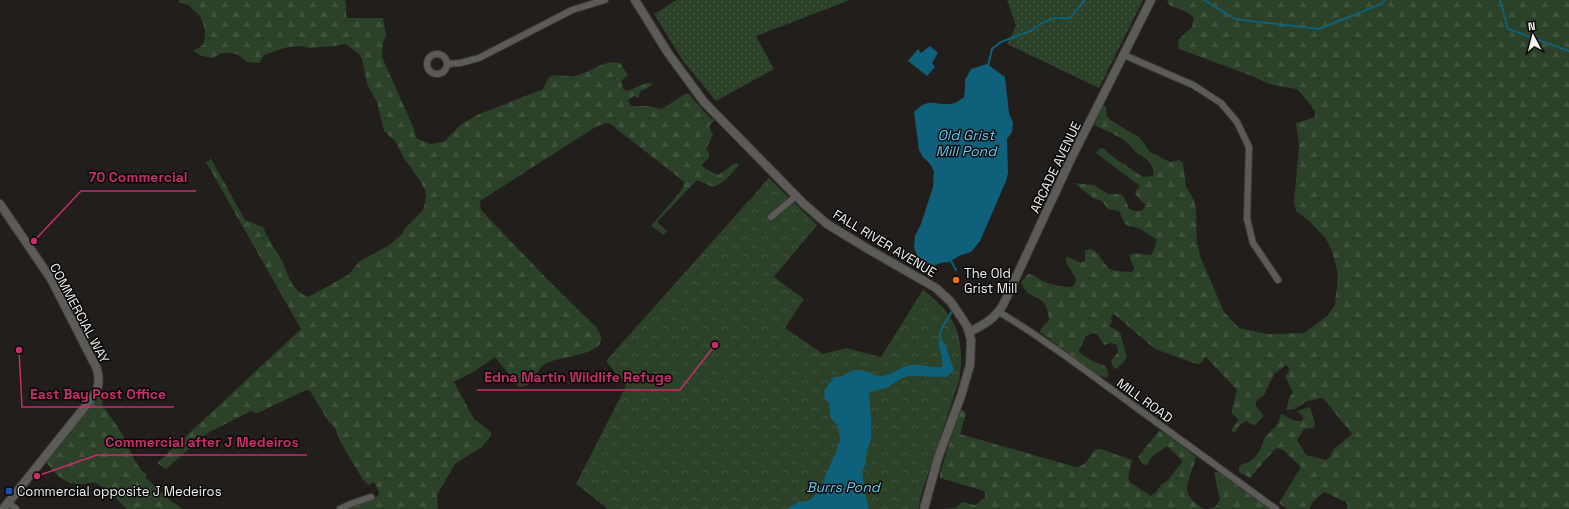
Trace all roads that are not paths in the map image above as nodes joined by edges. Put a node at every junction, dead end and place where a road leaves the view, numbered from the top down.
1 (606, 0) edge
2 (635, 0) edge
3 (1151, 0) edge
4 (1124, 55) junction
5 (448, 64) dead end
6 (796, 196) junction
7 (0, 204) edge
8 (770, 217) dead end
9 (1278, 280) dead end
10 (999, 312) junction
11 (969, 332) junction
12 (371, 498) dead end
13 (6, 506) edge
14 (16, 509) edge
15 (340, 509) edge
16 (924, 509) edge
17 (1276, 509) edge

1 - 5 street
2 - 6 main road, FALL RIVER AVENUE
3 - 4 main road, ARCADE AVENUE
4 - 9 street
4 - 10 main road, ARCADE AVENUE
6 - 8 street
6 - 11 main road, FALL RIVER AVENUE
7 - 13 main road, COMMERCIAL WAY
10 - 11 main road, ARCADE AVENUE
10 - 17 street, MILL ROAD
11 - 16 main road, FALL RIVER AVENUE
12 - 15 street
13 - 14 street

